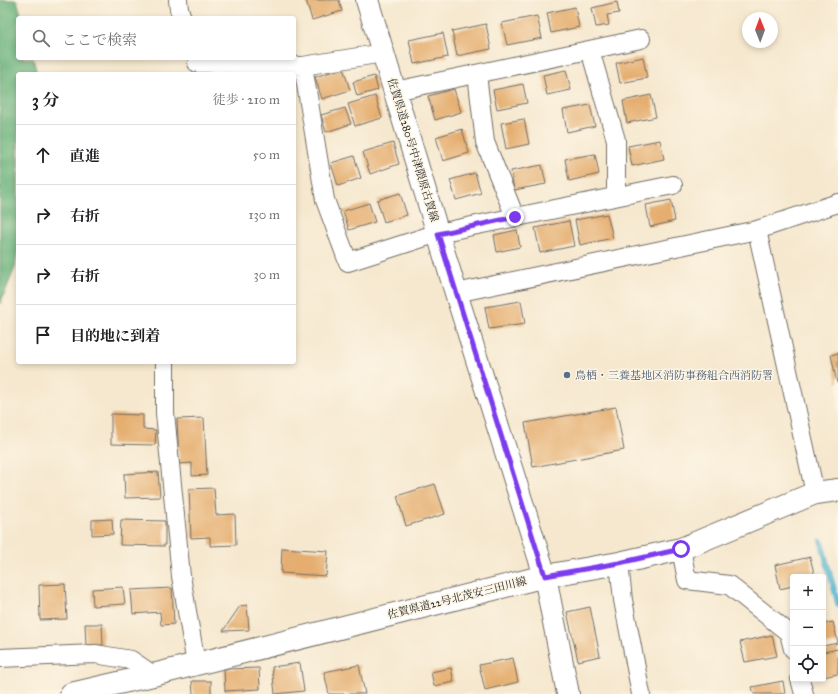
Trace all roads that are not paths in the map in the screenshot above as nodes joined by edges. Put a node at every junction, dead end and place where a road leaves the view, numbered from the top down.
1 (367, 0) edge
2 (641, 39) dead end
3 (590, 50) junction
4 (383, 53) junction
5 (198, 65) edge
6 (303, 66) junction
7 (477, 74) junction
8 (395, 91) junction
9 (673, 185) dead end
10 (616, 196) junction
11 (838, 203) edge
12 (515, 217) junction
13 (757, 230) junction
14 (438, 234) junction
15 (456, 293) junction
16 (165, 364) edge
17 (838, 490) edge
18 (815, 492) junction
19 (681, 549) junction
20 (619, 563) junction
21 (545, 576) junction
22 (792, 646) edge
23 (0, 658) edge
24 (196, 664) junction
25 (153, 675) junction
26 (801, 682) edge
27 (113, 689) edge
28 (71, 694) edge
29 (568, 694) edge
30 (641, 694) edge
31 (804, 694) edge

1 - 4 main road, 佐賀県道280号中津隈原古賀線
2 - 3 street
3 - 7 street
3 - 10 street
4 - 6 street
4 - 8 main road, 佐賀県道280号中津隈原古賀線
5 - 6 street
6 - 14 street
7 - 8 street
7 - 12 street
8 - 14 main road, 佐賀県道280号中津隈原古賀線
9 - 10 street
10 - 12 street
11 - 13 street
12 - 14 street
13 - 15 street
13 - 18 street
14 - 15 main road, 佐賀県道280号中津隈原古賀線
15 - 21 main road, 佐賀県道280号中津隈原古賀線
16 - 24 street
17 - 18 main road, 佐賀県道22号北茂安三田川線
18 - 19 main road, 佐賀県道22号北茂安三田川線
19 - 20 main road, 佐賀県道22号北茂安三田川線
19 - 22 street
20 - 21 main road, 佐賀県道22号北茂安三田川線
20 - 30 street
21 - 24 main road, 佐賀県道22号北茂安三田川線
21 - 29 main road, 佐賀県道280号中津隈原古賀線
23 - 25 street
24 - 25 main road, 佐賀県道22号北茂安三田川線
25 - 27 main road, 佐賀県道22号北茂安三田川線
26 - 31 street
27 - 28 main road, 佐賀県道22号北茂安三田川線

